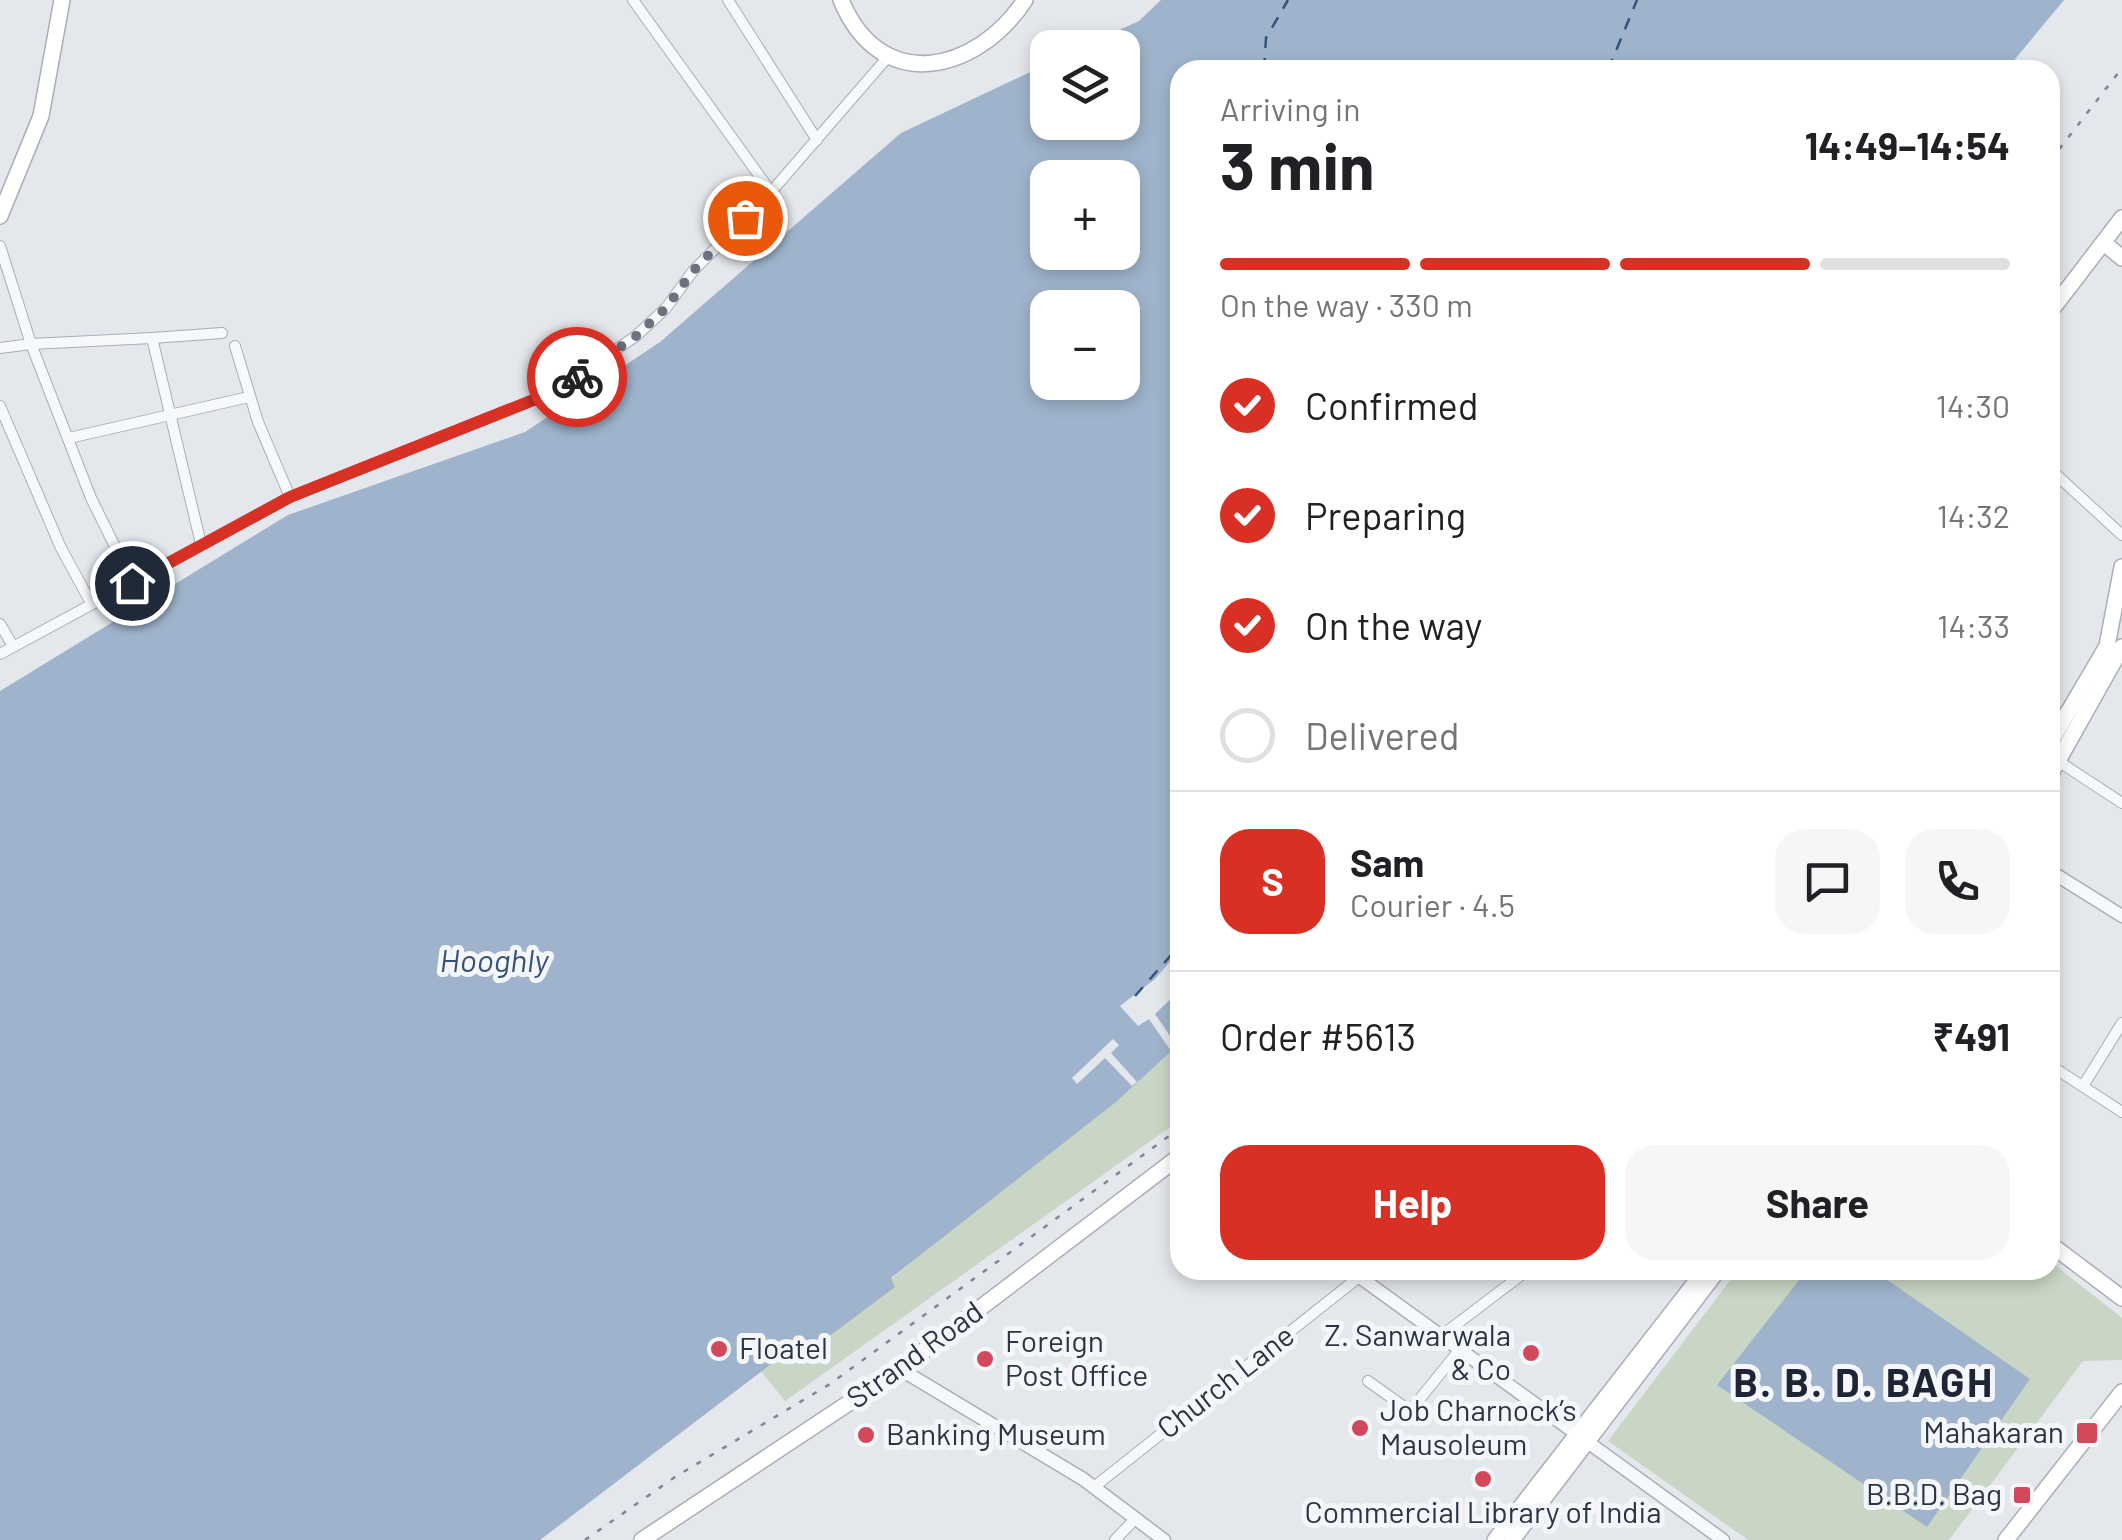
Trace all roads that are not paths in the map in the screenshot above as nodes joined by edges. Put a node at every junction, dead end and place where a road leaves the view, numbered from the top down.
1 (62, 0) edge
2 (633, 0) edge
3 (728, 0) edge
4 (842, 0) edge
5 (1025, 0) edge
6 (887, 58) junction
7 (817, 140) junction
8 (771, 192) junction
9 (0, 216) edge
10 (2122, 218) edge
11 (2104, 242) junction
12 (0, 246) edge
13 (2122, 258) edge
14 (2060, 299) edge
15 (222, 333) dead end
16 (152, 338) junction
17 (31, 344) junction
18 (235, 346) dead end
19 (0, 348) edge
20 (249, 397) junction
21 (0, 406) edge
22 (167, 415) junction
23 (4, 430) edge
24 (69, 438) junction
25 (2060, 478) edge
26 (290, 497) junction
27 (2122, 535) edge
28 (201, 544) junction
29 (2122, 567) edge
30 (132, 583) junction
31 (90, 602) junction
32 (0, 624) edge
33 (13, 646) junction
34 (2118, 646) edge
35 (0, 654) edge
36 (2060, 729) edge
37 (2060, 757) edge
38 (2060, 771) edge
39 (2122, 803) edge
40 (2060, 877) edge
41 (2122, 916) edge
42 (2122, 1023) edge
43 (2060, 1071) edge
44 (2083, 1086) junction
45 (2122, 1112) edge
46 (1170, 1164) edge
47 (2060, 1252) edge
48 (1346, 1280) edge
49 (1365, 1280) edge
50 (1515, 1280) edge
51 (1697, 1280) edge
52 (1710, 1280) edge
53 (2122, 1298) edge
54 (1442, 1336) junction
55 (1460, 1348) junction
56 (900, 1370) junction
57 (1368, 1380) dead end
58 (2122, 1392) edge
59 (1584, 1439) junction
60 (1094, 1487) junction
61 (1135, 1518) junction
62 (647, 1538) edge
63 (1115, 1540) edge
64 (1164, 1540) edge
65 (1496, 1540) edge
66 (1512, 1540) edge
67 (1723, 1540) edge
68 (2006, 1540) edge

1 - 9 main road
2 - 8 street
3 - 7 street
4 - 6 main road
5 - 6 main road
6 - 7 street
7 - 8 street
8 - 26 street
10 - 11 main road
11 - 13 main road
11 - 14 main road
12 - 17 street
15 - 16 street
16 - 17 street
16 - 22 street
17 - 19 street
17 - 24 street
18 - 20 street
20 - 22 street
20 - 26 street
21 - 23 street
22 - 24 street
22 - 28 street
23 - 31 street
24 - 30 street
25 - 27 street
26 - 28 street
28 - 30 street
29 - 34 main road
30 - 31 street
31 - 33 street
32 - 33 street
33 - 35 street
34 - 36 main road
34 - 37 main road
38 - 39 street
40 - 41 street
42 - 44 street
43 - 44 street
44 - 45 street
46 - 56 main road, Strand Road
47 - 53 main road
48 - 60 street, Church Lane
49 - 54 street
50 - 54 street
51 - 59 main road
52 - 59 main road
54 - 55 street
55 - 57 street
55 - 59 street
56 - 60 street
56 - 62 main road, Strand Road
58 - 68 main road
59 - 65 main road
59 - 66 main road
59 - 67 street
60 - 61 street
61 - 63 street
61 - 64 street

